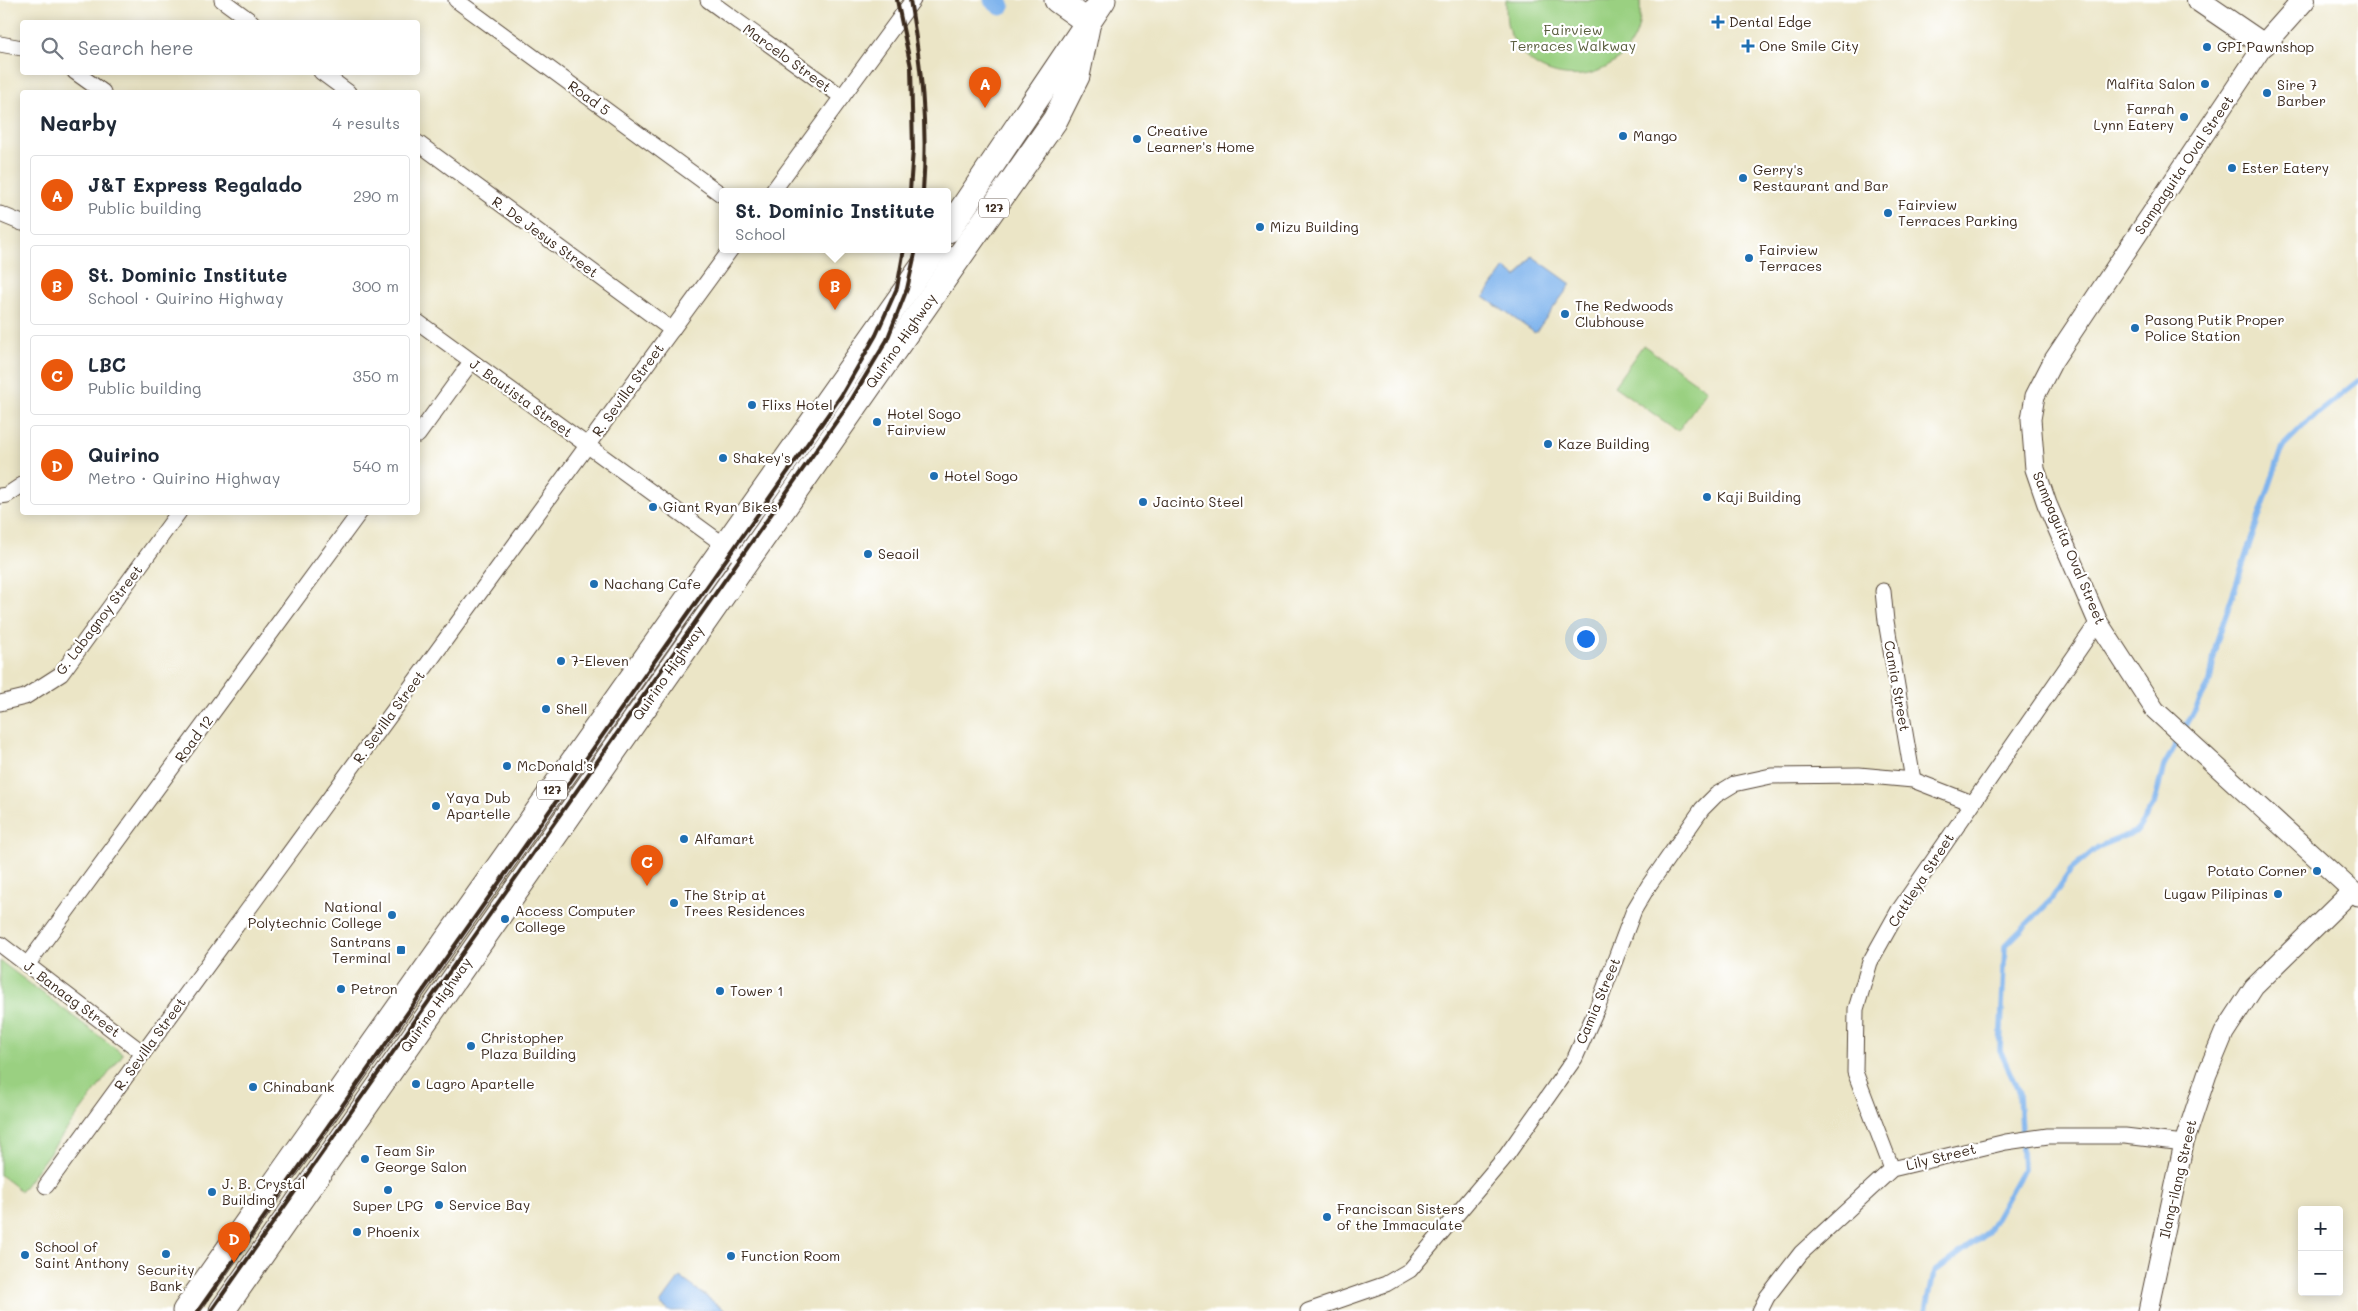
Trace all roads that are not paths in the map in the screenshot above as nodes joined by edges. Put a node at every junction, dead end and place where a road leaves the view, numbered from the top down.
1 (222, 0) edge
2 (456, 0) edge
3 (708, 0) edge
4 (913, 0) edge
5 (1057, 0) edge
6 (1103, 0) edge
7 (2198, 0) edge
8 (2304, 0) edge
9 (249, 20) edge
10 (1088, 22) junction
11 (0, 44) edge
12 (2264, 45) junction
13 (20, 48) edge
14 (79, 75) edge
15 (325, 75) edge
16 (100, 90) edge
17 (345, 90) edge
18 (842, 97) junction
19 (420, 144) edge
20 (776, 188) edge
21 (719, 194) edge
22 (0, 214) edge
23 (20, 222) edge
24 (951, 226) edge
25 (728, 253) edge
26 (931, 253) edge
27 (420, 324) edge
28 (672, 330) junction
29 (471, 362) junction
30 (420, 432) edge
31 (587, 446) junction
32 (20, 486) edge
33 (0, 496) edge
34 (177, 515) edge
35 (358, 515) edge
36 (725, 546) junction
37 (746, 561) junction
38 (1883, 591) dead end
39 (2098, 622) junction
40 (0, 702) edge
41 (1913, 780) junction
42 (1972, 803) junction
43 (2355, 894) edge
44 (0, 944) edge
45 (27, 965) junction
46 (143, 1053) junction
47 (2184, 1143) junction
48 (1892, 1169) junction
49 (46, 1186) dead end
50 (184, 1311) edge
51 (222, 1311) edge
52 (1308, 1311) edge
53 (1760, 1311) edge
54 (2148, 1311) edge

1 - 9 street
2 - 21 street, Road 5
3 - 18 street, Marcelo Street
4 - 18 street
5 - 10 main road
6 - 10 main road, Quirino Highway / 127
7 - 12 main road
8 - 12 main road, Sampaguita Oval Street
10 - 24 main road, Quirino Highway / 127
10 - 37 main road, Quirino Highway / 127
11 - 13 street
12 - 39 street, Sampaguita Oval Street
14 - 16 street
15 - 17 street
18 - 20 street
19 - 28 street, R. De Jesus Street
22 - 23 street
25 - 28 street, R. Sevilla Street
26 - 36 main road, Quirino Highway / 127
27 - 29 street, J. Bautista Street
28 - 31 street, R. Sevilla Street
29 - 30 street
29 - 31 street, J. Bautista Street
31 - 36 street, J. Bautista Street
31 - 46 street, R. Sevilla Street
32 - 33 street
34 - 40 street, G. Labagnoy Street
35 - 45 street, Road 12
36 - 37 street, J. Bautista Street
36 - 50 main road, Quirino Highway / 127
37 - 51 main road, Quirino Highway / 127
38 - 41 street, Camia Street
39 - 42 street, Cattleya Street
39 - 43 street, Sampaguita Oval Street
41 - 42 street, Camia Street
41 - 52 street, Camia Street
42 - 48 street, Cattleya Street
43 - 47 street, Ilang-ilang Street
44 - 45 street, J. Banaag Street
45 - 46 street, J. Banaag Street
46 - 49 street, R. Sevilla Street
47 - 48 street, Lily Street
47 - 54 street, Ilang-ilang Street
48 - 53 street, Lily Street

